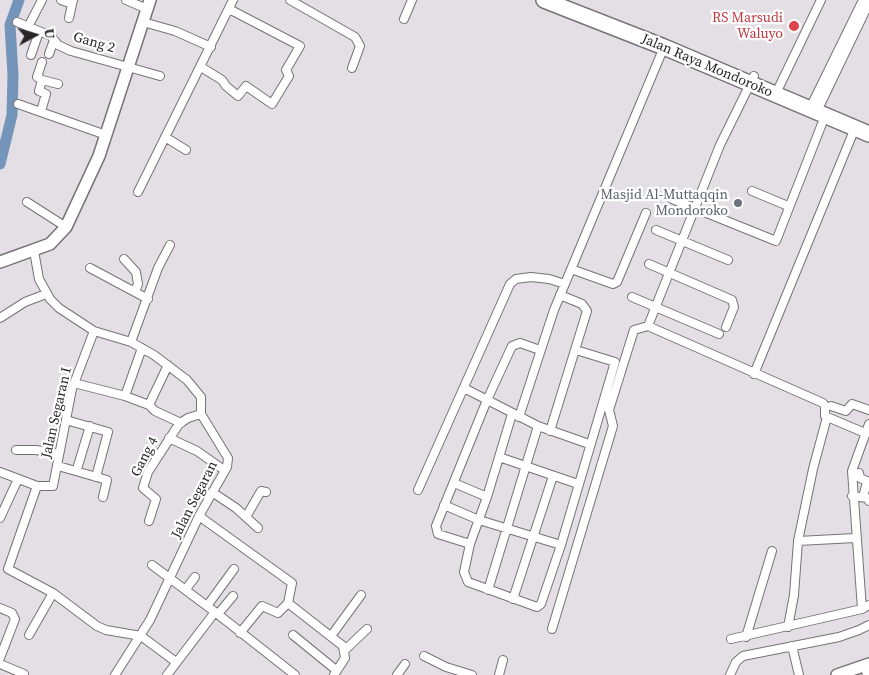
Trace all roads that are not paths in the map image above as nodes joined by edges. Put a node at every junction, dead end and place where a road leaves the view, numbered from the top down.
1 (42, 0) edge
2 (62, 0) edge
3 (126, 0) edge
4 (233, 0) edge
5 (290, 0) edge
6 (412, 0) edge
7 (544, 0) edge
8 (567, 0) edge
9 (821, 0) edge
10 (863, 0) edge
11 (72, 2) edge
12 (869, 3) edge
13 (148, 4) edge
14 (229, 9) junction
15 (68, 18) dead end
16 (404, 19) dead end
17 (858, 19) junction
18 (18, 22) dead end
19 (143, 22) junction
20 (28, 28) junction
21 (39, 32) junction
22 (54, 40) junction
23 (211, 47) junction
24 (664, 47) junction
25 (49, 54) dead end
26 (31, 55) dead end
27 (42, 62) dead end
28 (128, 66) junction
29 (201, 67) junction
30 (352, 68) dead end
31 (160, 76) dead end
32 (42, 80) junction
33 (752, 80) junction
34 (58, 84) dead end
35 (780, 87) junction
36 (18, 104) dead end
37 (819, 108) junction
38 (41, 111) junction
39 (862, 127) edge
40 (869, 134) edge
41 (106, 135) junction
42 (165, 137) junction
43 (186, 150) dead end
44 (752, 190) dead end
45 (138, 192) dead end
46 (672, 199) dead end
47 (27, 202) dead end
48 (788, 206) junction
49 (694, 208) junction
50 (646, 213) dead end
51 (66, 227) junction
52 (656, 230) dead end
53 (681, 240) junction
54 (170, 245) dead end
55 (34, 251) junction
56 (124, 259) dead end
57 (728, 260) dead end
58 (0, 262) edge
59 (649, 264) dead end
60 (90, 268) dead end
61 (571, 269) junction
62 (668, 272) junction
63 (565, 284) junction
64 (135, 292) junction
65 (46, 294) junction
66 (560, 295) junction
67 (632, 297) dead end
68 (148, 299) junction
69 (655, 307) junction
70 (0, 318) edge
71 (648, 326) junction
72 (726, 327) dead end
73 (94, 331) junction
74 (719, 334) dead end
75 (131, 342) junction
76 (142, 348) junction
77 (540, 350) junction
78 (576, 350) junction
79 (615, 362) junction
80 (168, 365) junction
81 (624, 365) junction
82 (754, 374) junction
83 (74, 383) junction
84 (464, 388) junction
85 (125, 396) junction
86 (487, 400) junction
87 (149, 405) junction
88 (831, 406) dead end
89 (869, 410) edge
90 (201, 414) junction
91 (516, 415) junction
92 (827, 417) junction
93 (66, 420) junction
94 (181, 423) junction
95 (90, 426) junction
96 (538, 426) junction
97 (868, 427) edge
98 (550, 431) junction
99 (170, 438) junction
100 (590, 444) junction
101 (16, 450) dead end
102 (60, 454) junction
103 (499, 457) junction
104 (58, 466) junction
105 (527, 466) junction
106 (77, 469) dead end
107 (224, 470) junction
108 (0, 472) edge
109 (859, 473) dead end
110 (553, 476) junction
111 (96, 477) junction
112 (18, 479) junction
113 (868, 482) edge
114 (454, 483) junction
115 (578, 484) junction
116 (37, 486) junction
117 (418, 490) dead end
118 (212, 492) junction
119 (266, 492) dead end
120 (852, 496) junction
121 (103, 497) dead end
122 (487, 497) junction
123 (867, 499) edge
124 (444, 505) junction
125 (199, 516) junction
126 (246, 517) junction
127 (0, 518) edge
128 (479, 520) junction
129 (149, 521) dead end
130 (258, 528) dead end
131 (506, 528) junction
132 (533, 536) junction
133 (855, 538) junction
134 (798, 541) junction
135 (470, 544) junction
136 (560, 545) junction
137 (772, 551) dead end
138 (152, 565) dead end
139 (234, 570) dead end
140 (195, 577) dead end
141 (171, 579) junction
142 (186, 589) junction
143 (488, 590) junction
144 (53, 593) junction
145 (361, 595) dead end
146 (232, 596) dead end
147 (513, 599) junction
148 (288, 603) junction
149 (207, 606) junction
150 (865, 607) edge
151 (0, 608) edge
152 (217, 613) junction
153 (869, 624) edge
154 (788, 627) junction
155 (368, 629) dead end
156 (552, 629) dead end
157 (240, 633) junction
158 (29, 635) dead end
159 (141, 636) junction
160 (293, 636) dead end
161 (331, 636) junction
162 (746, 637) junction
163 (731, 639) dead end
164 (792, 646) junction
165 (345, 650) junction
166 (424, 656) dead end
167 (0, 658) edge
168 (503, 660) dead end
169 (176, 662) junction
170 (0, 664) edge
171 (405, 664) dead end
172 (867, 669) edge
173 (335, 673) edge
174 (24, 674) edge
175 (844, 674) edge
176 (115, 675) edge
177 (167, 675) edge
178 (295, 675) edge
179 (397, 675) edge
180 (470, 675) edge
181 (499, 675) edge
182 (730, 675) edge
183 (799, 675) edge

1 - 20 street
2 - 11 street
3 - 13 street
4 - 14 street
5 - 30 street
6 - 16 street
7 - 24 highway, Jalan Raya Mondoroko
8 - 33 highway, Jalan Raya Mondoroko
9 - 35 street
10 - 17 street
11 - 15 street
12 - 17 street
13 - 19 street
14 - 23 street
14 - 29 street
17 - 37 street
18 - 20 street, Gang 2
19 - 23 street
19 - 28 street
20 - 21 street, Gang 2
21 - 22 street, Gang 2
21 - 26 street
22 - 25 street
22 - 28 street, Gang 2
23 - 29 street
24 - 33 highway, Jalan Raya Mondoroko
24 - 61 street
27 - 32 street
28 - 31 street, Gang 2
28 - 41 street
29 - 42 street
32 - 34 street
32 - 38 street
33 - 35 highway, Jalan Raya Mondoroko
33 - 37 highway, Jalan Raya Mondoroko
33 - 49 street
35 - 37 highway, Jalan Raya Mondoroko
36 - 38 street
37 - 39 highway, Jalan Raya Mondoroko
37 - 48 street
38 - 41 street
39 - 40 highway, Jalan Raya Mondoroko
39 - 82 street
41 - 51 street
42 - 43 street
42 - 45 street
44 - 48 street
46 - 49 street
47 - 51 street
48 - 49 street
49 - 53 street
50 - 61 street
51 - 55 street
52 - 53 street
53 - 57 street
53 - 62 street
54 - 68 street
55 - 58 street
55 - 65 street, Jalan Segaran
56 - 64 street
59 - 62 street
60 - 64 street
61 - 63 street
62 - 69 street
62 - 72 street
63 - 66 street
63 - 84 street
64 - 68 street
65 - 70 street
65 - 73 street, Jalan Segaran
66 - 77 street
66 - 78 street
67 - 69 street
68 - 75 street
69 - 71 street
69 - 74 street
71 - 81 street
71 - 82 street
73 - 75 street, Jalan Segaran
73 - 83 street, Jalan Segaran I
75 - 76 street, Jalan Segaran
76 - 80 street, Jalan Segaran
76 - 85 street
77 - 86 street
77 - 91 street
78 - 79 street
78 - 98 street
79 - 81 street
79 - 100 street
80 - 87 street
80 - 90 street, Jalan Segaran
81 - 156 street
82 - 92 street
83 - 85 street
83 - 93 street, Jalan Segaran I
84 - 86 street
84 - 117 street
85 - 87 street
86 - 91 street
86 - 114 street
87 - 94 street
88 - 89 street
90 - 94 street, Gang 4
90 - 107 street, Jalan Segaran
91 - 96 street
91 - 103 street
92 - 97 street
92 - 134 street
93 - 95 street
93 - 102 street, Jalan Segaran I
94 - 99 street, Gang 4
95 - 106 street
95 - 111 street
96 - 98 street
96 - 105 street
97 - 120 street
98 - 100 street
99 - 107 street
99 - 129 street, Gang 4
100 - 115 street
101 - 102 street
102 - 104 street, Jalan Segaran I
103 - 105 street
103 - 122 street
104 - 111 street
104 - 116 street, Jalan Segaran I
105 - 110 street
105 - 131 street
107 - 118 street, Jalan Segaran
108 - 112 street
109 - 113 street
110 - 115 street
110 - 132 street
111 - 121 street
112 - 116 street
112 - 127 street
113 - 123 street
114 - 122 street
114 - 124 street
115 - 136 street
116 - 144 street
118 - 125 street, Jalan Segaran
118 - 126 street
119 - 126 street
120 - 123 street
120 - 133 street
122 - 128 street
124 - 128 street
124 - 135 street
125 - 141 street, Jalan Segaran
125 - 148 street
126 - 130 street
128 - 131 street
128 - 135 street
131 - 132 street
131 - 143 street
132 - 136 street
132 - 147 street
133 - 134 street
133 - 150 street
134 - 154 street
135 - 143 street
136 - 147 street
137 - 162 street
138 - 141 street
139 - 149 street
140 - 142 street
141 - 142 street
141 - 159 street, Jalan Segaran
142 - 149 street
143 - 147 street
144 - 158 street
144 - 159 street
145 - 161 street
146 - 152 street
148 - 157 street
148 - 161 street
149 - 152 street
150 - 154 street
151 - 167 street
152 - 157 street
152 - 169 street
153 - 164 street
154 - 162 street
155 - 165 street
157 - 178 street
159 - 169 street
159 - 176 street, Jalan Segaran
160 - 173 street
161 - 165 street
162 - 163 street
164 - 182 street
164 - 183 street
165 - 173 street
166 - 180 street
168 - 181 street
169 - 177 street
170 - 174 street
171 - 179 street
172 - 175 street

